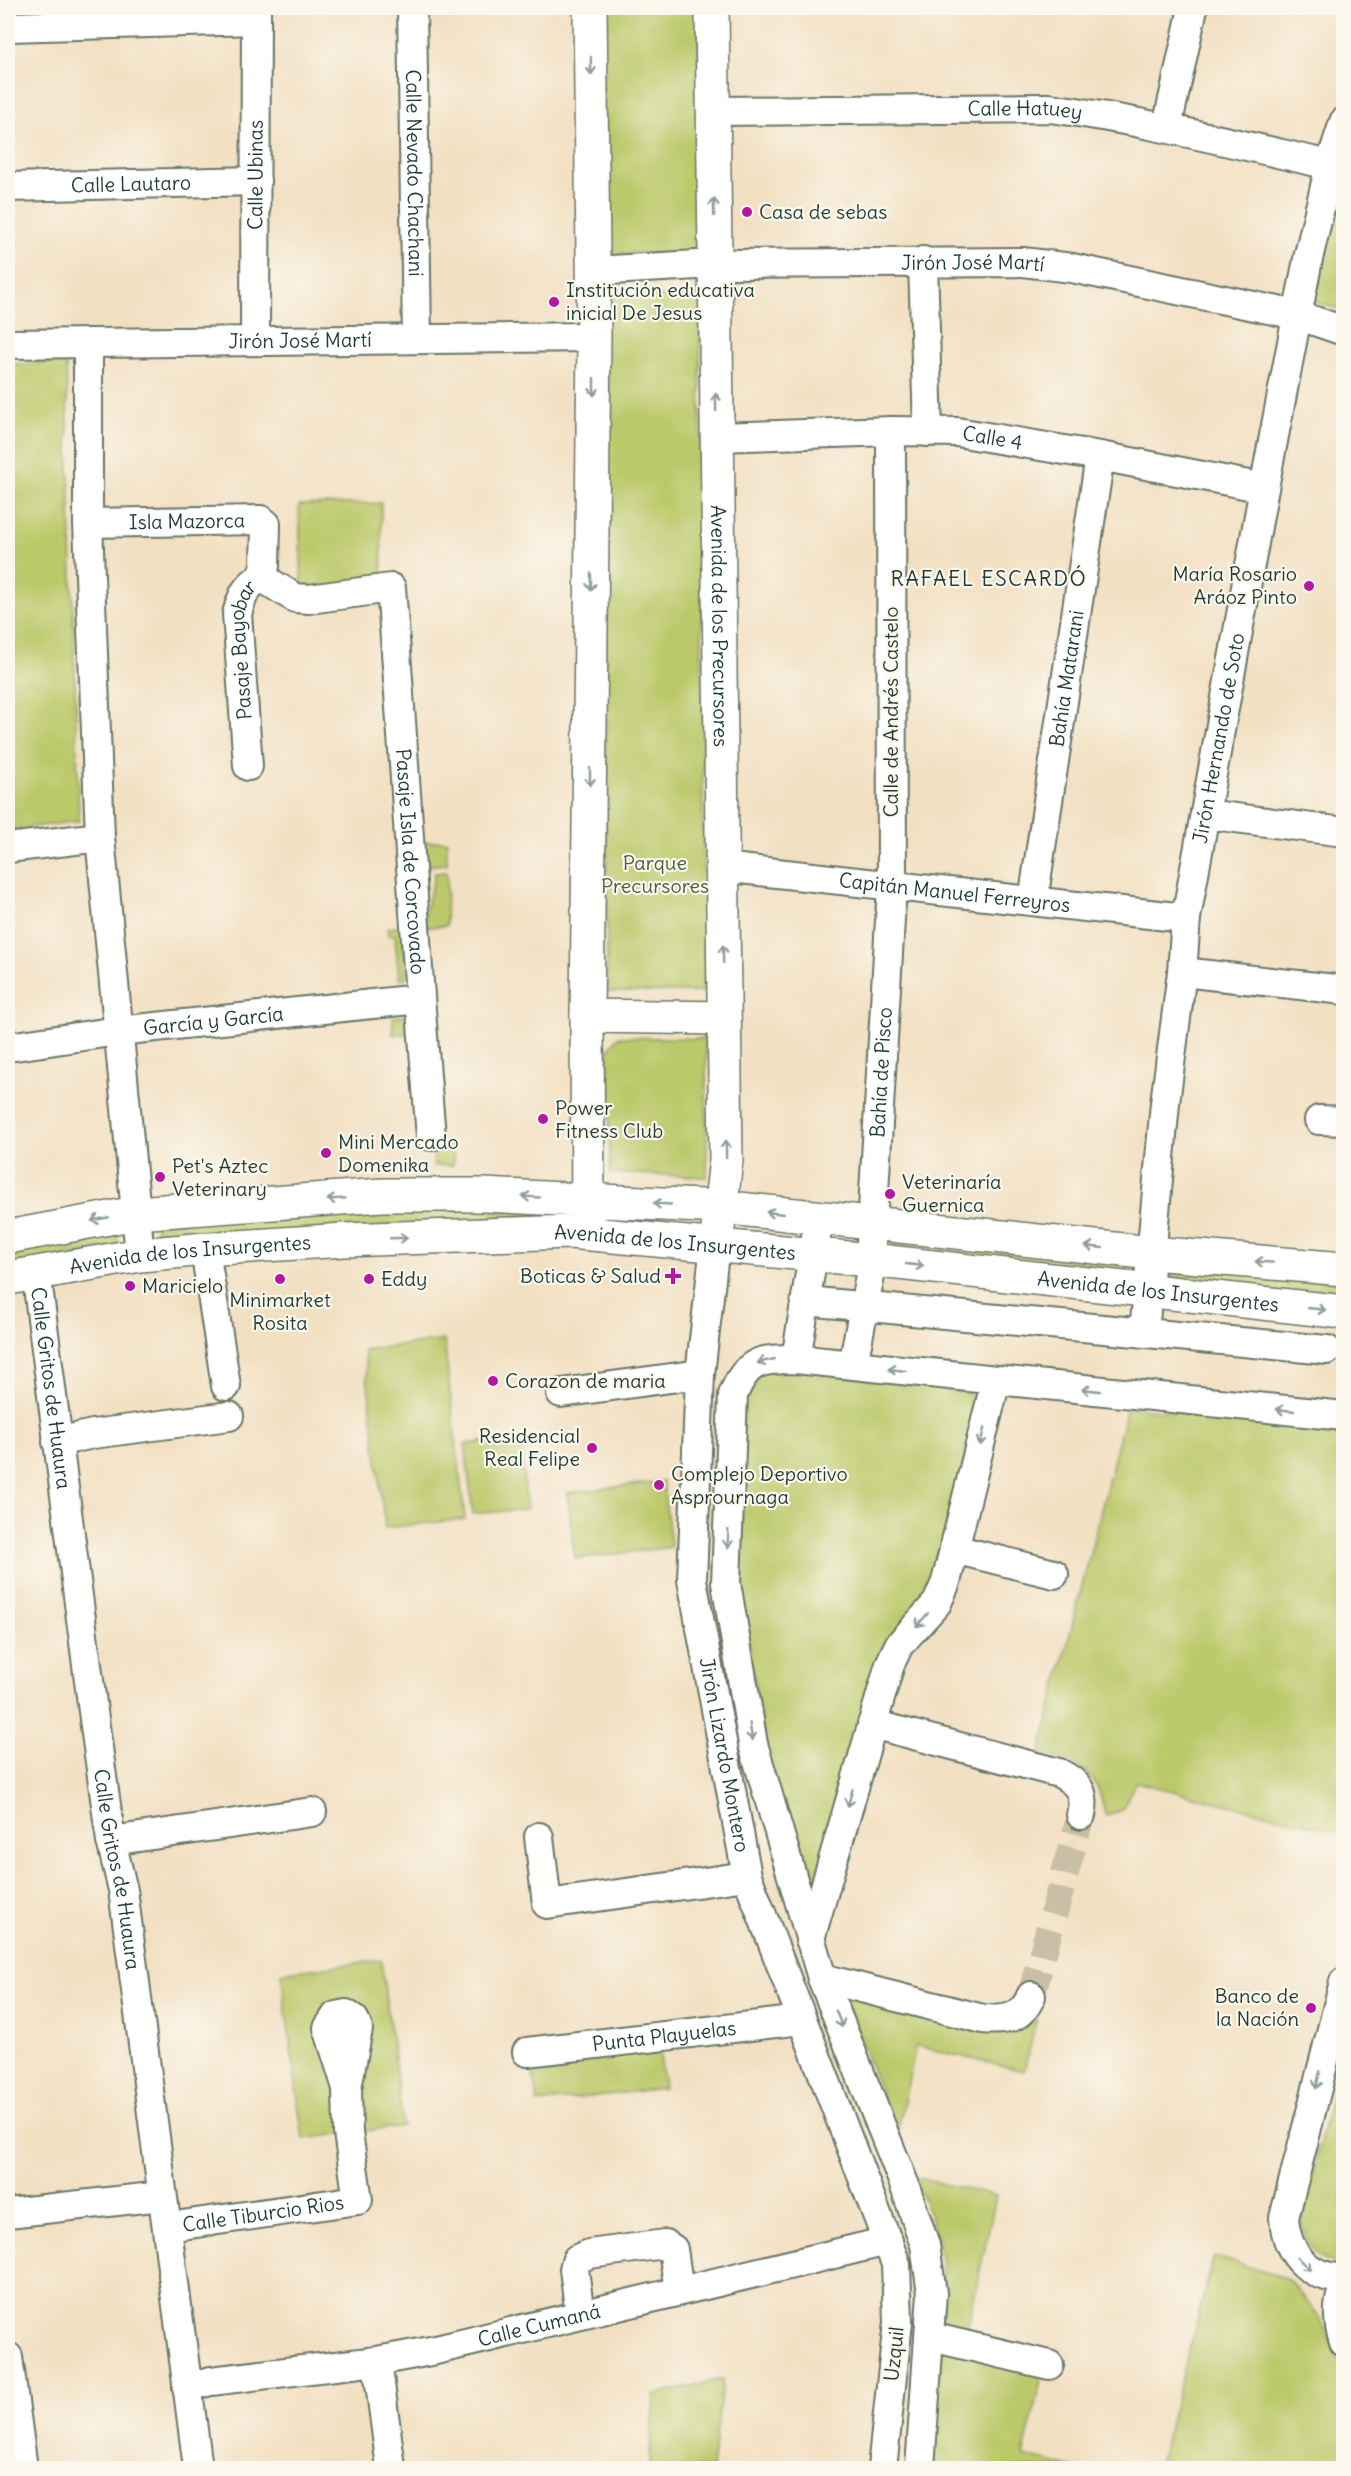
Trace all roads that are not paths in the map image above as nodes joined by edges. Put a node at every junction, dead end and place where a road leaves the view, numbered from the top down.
1 (412, 8) edge
2 (590, 8) edge
3 (711, 8) edge
4 (1193, 8) edge
5 (256, 14) edge
6 (8, 27) edge
7 (713, 111) junction
8 (1344, 122) edge
9 (1167, 128) junction
10 (1330, 165) junction
11 (256, 182) junction
12 (8, 187) edge
13 (923, 261) junction
14 (715, 264) junction
15 (593, 271) junction
16 (1297, 315) junction
17 (1344, 331) edge
18 (594, 337) junction
19 (417, 339) junction
20 (255, 341) junction
21 (88, 343) junction
22 (8, 344) edge
23 (891, 431) junction
24 (928, 432) junction
25 (717, 437) junction
26 (1100, 456) junction
27 (1263, 488) junction
28 (88, 523) junction
29 (261, 577) junction
30 (248, 766) dead end
31 (1205, 814) junction
32 (1344, 832) edge
33 (100, 837) junction
34 (8, 848) edge
35 (722, 867) junction
36 (892, 886) junction
37 (1033, 901) junction
38 (1186, 918) junction
39 (1182, 972) junction
40 (1344, 990) edge
41 (419, 999) junction
42 (588, 1016) junction
43 (724, 1018) junction
44 (118, 1031) junction
45 (8, 1047) edge
46 (431, 1136) dead end
47 (589, 1201) junction
48 (721, 1207) junction
49 (136, 1213) junction
50 (819, 1218) junction
51 (874, 1223) junction
52 (588, 1233) junction
53 (8, 1237) edge
54 (715, 1245) junction
55 (205, 1249) junction
56 (1152, 1253) junction
57 (140, 1255) junction
58 (814, 1255) junction
59 (872, 1260) junction
60 (1344, 1269) edge
61 (22, 1275) edge
62 (1148, 1291) junction
63 (807, 1301) junction
64 (865, 1306) junction
65 (1344, 1312) edge
66 (1144, 1333) junction
67 (1327, 1350) dead end
68 (796, 1359) junction
69 (853, 1365) junction
70 (700, 1374) junction
71 (996, 1380) junction
72 (226, 1386) dead end
73 (561, 1403) dead end
74 (229, 1416) dead end
75 (1344, 1416) edge
76 (57, 1442) junction
77 (954, 1549) junction
78 (1054, 1574) dead end
79 (872, 1724) junction
80 (312, 1812) dead end
81 (1081, 1815) tunnel mouth
82 (539, 1837) dead end
83 (111, 1841) junction
84 (747, 1876) junction
85 (810, 1940) junction
86 (822, 1978) junction
87 (1344, 1982) edge
88 (1031, 1996) tunnel mouth
89 (802, 2020) junction
90 (527, 2052) dead end
91 (347, 2088) dead end
92 (162, 2196) junction
93 (8, 2213) edge
94 (168, 2227) junction
95 (888, 2241) junction
96 (1344, 2278) edge
97 (1344, 2288) edge
98 (679, 2291) junction
99 (580, 2315) junction
100 (931, 2337) junction
101 (1344, 2342) edge
102 (8, 2356) edge
103 (378, 2361) junction
104 (1049, 2365) dead end
105 (187, 2387) junction
106 (23, 2469) edge
107 (198, 2469) edge
108 (391, 2469) edge
109 (882, 2469) edge
110 (920, 2469) edge

1 - 19 street, Calle Nevado Chachani
2 -> 15 main road
3 - 7 main road, Avenida de los Precursores
4 - 9 street
5 - 6 street
5 - 11 street, Calle Ubinas
7 - 9 street, Calle Hatuey
14 -> 7 main road, Avenida de los Precursores
8 - 10 street, Jirón Hernando de Soto
9 - 10 street, Calle Hatuey
10 - 16 street, Jirón Hernando de Soto
11 - 12 street, Calle Lautaro
11 - 20 street, Calle Ubinas
13 - 14 street, Jirón José Martí
13 - 16 street, Jirón José Martí
13 - 24 street
14 - 15 street, Jirón José Martí
25 -> 14 main road, Avenida de los Precursores
15 - 18 main road
16 - 17 street, Jirón José Martí
16 - 27 street, Jirón Hernando de Soto
18 - 19 street, Jirón José Martí
18 -> 42 main road
19 - 20 street, Jirón José Martí
20 - 21 street, Jirón José Martí
21 - 22 street, Jirón José Martí
21 - 28 street
23 - 24 street, Calle 4
23 - 25 street, Calle 4
23 - 36 street, Calle de Andrés Castelo
24 - 26 street, Calle 4
25 - 35 main road, Avenida de los Precursores
26 - 27 street, Calle 4
26 - 37 street, Bahía Matarani
27 - 31 street, Jirón Hernando de Soto
28 - 29 street, Isla Mazorca
28 - 33 street
29 - 30 street, Pasaje Bayobar
29 - 41 street, Pasaje Isla de Corcovado
31 - 32 street
31 - 38 street, Jirón Hernando de Soto
33 - 34 street
33 - 44 street
35 - 36 street, Capitán Manuel Ferreyros
43 -> 35 main road, Avenida de los Precursores
36 - 37 street, Capitán Manuel Ferreyros
36 - 51 street, Bahía de Pisco
37 - 38 street, Capitán Manuel Ferreyros
38 - 39 street, Jirón Hernando de Soto
39 - 40 street
39 - 56 street, Jirón Hernando de Soto
41 - 44 street, García y García
41 - 46 street, Pasaje Isla de Corcovado
42 - 43 main road
42 - 47 main road
48 -> 43 main road, Avenida de los Precursores
44 - 45 street, García y García
44 - 49 street
48 -> 47 main road, Avenida de los Insurgentes
47 -> 49 main road, Avenida de los Insurgentes
47 - 52 main road
50 -> 48 main road, Avenida de los Insurgentes
48 - 54 main road, Avenida de los Precursores
49 -> 53 main road, Avenida de los Insurgentes
49 - 57 street
50 - 51 main road, Avenida de los Insurgentes
50 - 58 street
56 -> 51 main road, Avenida de los Insurgentes
51 - 59 street, Bahía de Pisco
52 - 54 main road, Avenida de los Insurgentes
55 -> 52 main road, Avenida de los Insurgentes
54 - 58 main road, Avenida de los Insurgentes
54 - 70 street, Jirón Lizardo Montero
55 - 57 main road, Avenida de los Insurgentes
55 - 72 street
60 -> 56 main road, Avenida de los Insurgentes
56 - 62 street, Jirón Hernando de Soto
57 - 61 main road, Avenida de los Insurgentes
58 - 59 main road, Avenida de los Insurgentes
58 - 63 street
59 -> 62 main road, Avenida de los Insurgentes
59 - 64 street, Bahía de Pisco
61 - 76 street, Calle Gritos de Huaura
62 -> 65 main road, Avenida de los Insurgentes
62 - 66 street, Jirón Hernando de Soto
63 - 64 street
63 - 68 street
64 - 66 street
64 - 69 street, Bahía de Pisco
66 - 67 street
68 - 69 street
68 -> 85 street
71 -> 69 street
70 - 73 street
70 - 84 street, Jirón Lizardo Montero
75 -> 71 street
71 -> 77 street
74 - 76 street
76 - 83 street, Calle Gritos de Huaura
77 - 78 street
77 -> 79 street
79 - 81 street
79 -> 85 street
80 - 83 street
82 - 84 street
83 - 92 street, Calle Gritos de Huaura
84 - 89 street, Jirón Lizardo Montero
85 - 86 street
86 - 88 street
86 -> 100 street
87 -> 96 street
89 - 90 street, Punta Playuelas
89 - 95 street, Jirón Lizardo Montero
91 - 94 street, Calle Tiburcio Rios
92 - 93 street, Calle Tiburcio Rios
92 - 94 street, Calle Gritos de Huaura
94 - 105 street, Calle Gritos de Huaura
95 - 98 street, Calle Cumaná
95 - 109 street, Uzquil
97 - 101 street
98 - 99 street, Calle Cumaná
98 - 99 street
99 - 103 street, Calle Cumaná
100 - 104 street
100 - 110 street
102 - 106 street
103 - 105 street, Calle Cumaná
103 - 108 street
105 - 107 street, Calle Gritos de Huaura

